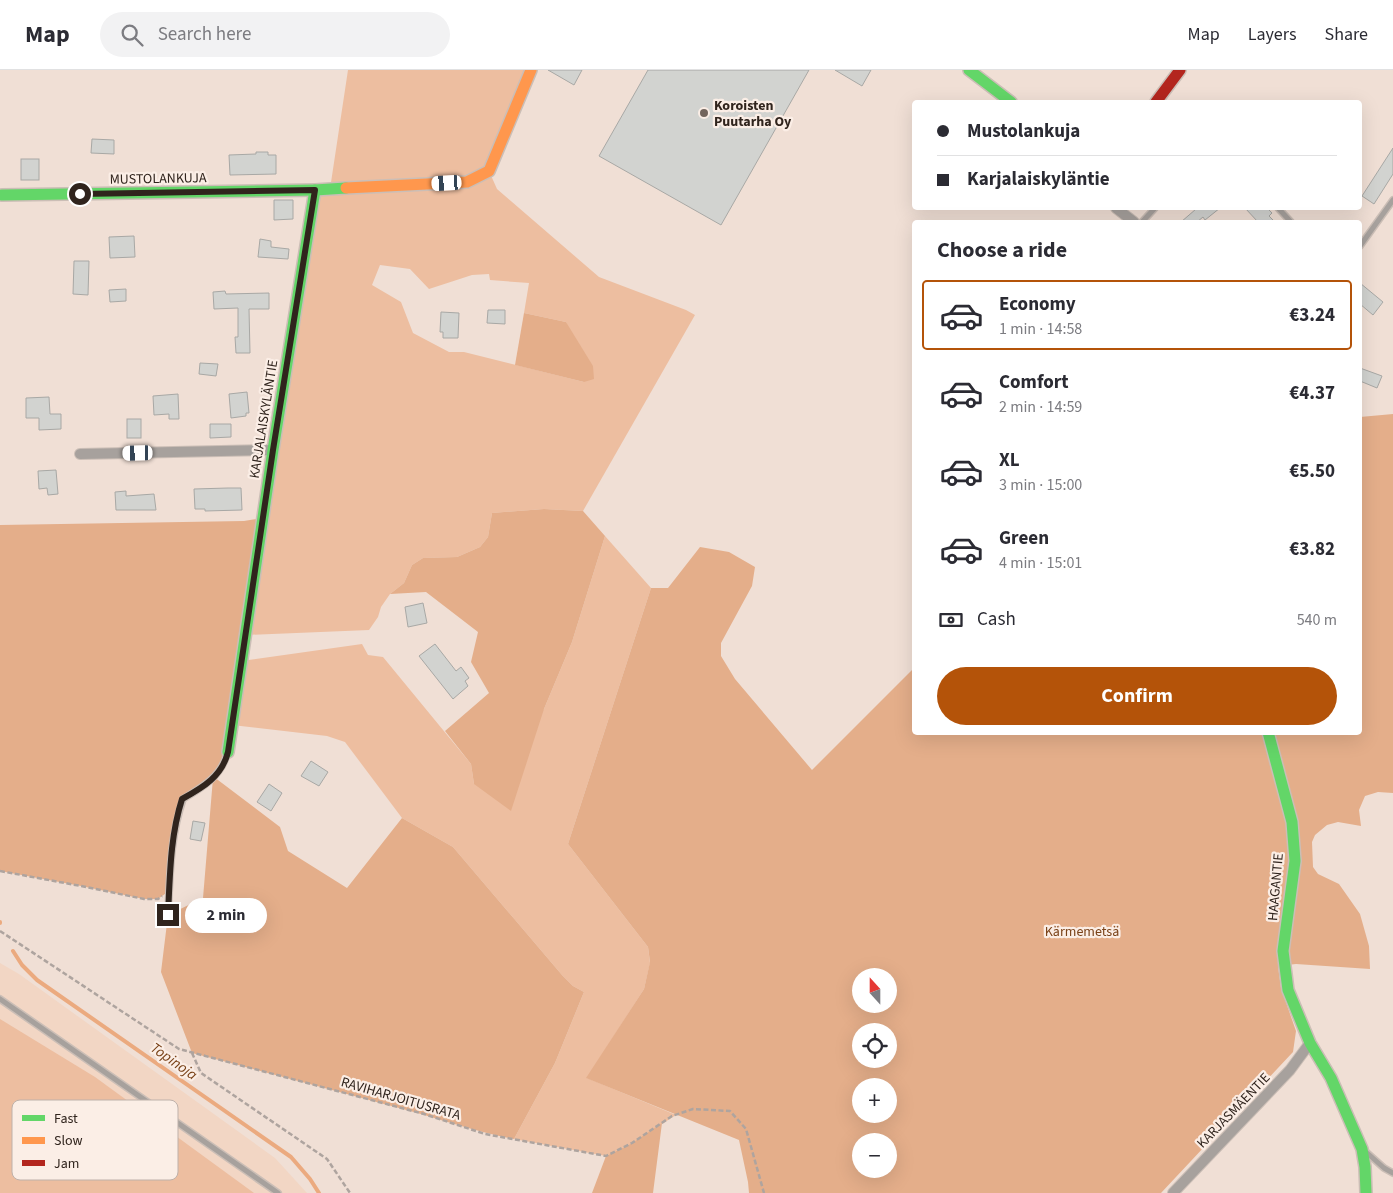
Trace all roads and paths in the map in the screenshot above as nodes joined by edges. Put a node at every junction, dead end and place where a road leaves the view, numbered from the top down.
1 (531, 70) edge
2 (969, 70) edge
3 (1180, 70) edge
4 (1009, 100) edge
5 (1158, 100) edge
6 (315, 190) junction
7 (2, 194) dead end
8 (1393, 200) edge
9 (1119, 210) edge
10 (1152, 210) edge
11 (1280, 210) edge
12 (1131, 220) edge
13 (1144, 220) edge
14 (1289, 220) edge
15 (1362, 243) edge
16 (273, 450) junction
17 (80, 454) dead end
18 (1269, 735) edge
19 (228, 752) joint
20 (0, 871) edge
21 (169, 891) junction
22 (168, 915) dead end
23 (0, 931) edge
24 (0, 998) edge
25 (1310, 1043) junction
26 (192, 1053) junction
27 (145, 1100) edge
28 (178, 1123) edge
29 (1362, 1149) junction
30 (1393, 1173) edge
31 (278, 1193) edge
32 (350, 1193) edge
33 (764, 1193) edge
34 (1173, 1193) edge
35 (1366, 1193) edge

1 - 6 street
2 - 4 street
3 - 5 street
6 - 7 street, MUSTOLANKUJA
6 - 16 street, KARJALAISKYLÄNTIE
8 - 15 lane
9 - 12 street
10 - 13 lane
11 - 14 lane
16 - 17 street
16 - 19 street, KARJALAISKYLÄNTIE
18 - 25 street, HAAGANTIE
19 - 21 lane, KARJALAISKYLÄNTIE
20 - 21 path
21 - 22 lane, KARJALAISKYLÄNTIE
23 - 26 path, RAVIHARJOITUSRATA
24 - 27 lane
25 - 29 street, HAAGANTIE
25 - 34 street, KARJASMÄENTIE
26 - 32 path
26 - 33 path, RAVIHARJOITUSRATA
28 - 31 lane
29 - 30 lane
29 - 35 street, HAAGANTIE

